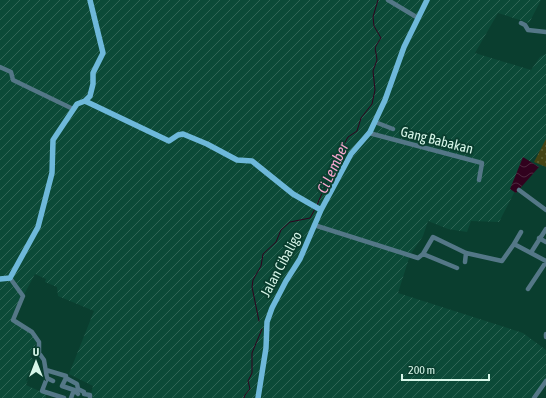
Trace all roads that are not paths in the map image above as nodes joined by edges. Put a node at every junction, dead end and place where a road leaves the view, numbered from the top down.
1 (90, 0) edge
2 (388, 0) edge
3 (427, 0) edge
4 (418, 18) junction
5 (521, 23) dead end
6 (546, 32) edge
7 (0, 67) edge
8 (84, 101) junction
9 (72, 109) junction
10 (375, 122) junction
11 (393, 129) dead end
12 (369, 134) junction
13 (479, 180) dead end
14 (519, 190) dead end
15 (317, 208) junction
16 (546, 210) edge
17 (314, 225) junction
18 (546, 229) edge
19 (521, 232) dead end
20 (539, 238) junction
21 (546, 242) edge
22 (514, 244) junction
23 (532, 251) junction
24 (466, 253) junction
25 (423, 254) junction
26 (546, 261) edge
27 (465, 262) dead end
28 (457, 268) dead end
29 (10, 278) junction
30 (0, 279) edge
31 (528, 289) dead end
32 (46, 370) junction
33 (47, 378) junction
34 (66, 378) junction
35 (53, 381) dead end
36 (546, 381) edge
37 (74, 390) junction
38 (78, 394) dead end
39 (47, 396) edge
40 (64, 398) edge
41 (71, 398) edge
42 (90, 398) edge
43 (258, 398) edge
44 (534, 398) edge

1 - 8 main road
2 - 4 street
3 - 4 main road, Jalan Cibaligo
4 - 10 main road, Jalan Cibaligo
5 - 6 street
7 - 9 street
8 - 9 main road
8 - 15 main road
9 - 29 main road
10 - 11 street
10 - 12 main road, Jalan Cibaligo
12 - 13 street, Gang Babakan
12 - 15 main road, Jalan Cibaligo
14 - 16 street
15 - 17 main road, Jalan Cibaligo
17 - 25 street
17 - 43 main road, Jalan Cibaligo
18 - 20 street
19 - 22 street
20 - 21 street
20 - 23 street
22 - 23 street
22 - 24 street
23 - 26 street
24 - 25 street
24 - 27 street
25 - 28 street
26 - 31 street
29 - 30 main road
29 - 32 street
32 - 33 street
32 - 34 street
33 - 35 street
33 - 39 street
34 - 37 street
34 - 42 street
36 - 44 street
37 - 38 street
37 - 41 street
39 - 40 street

